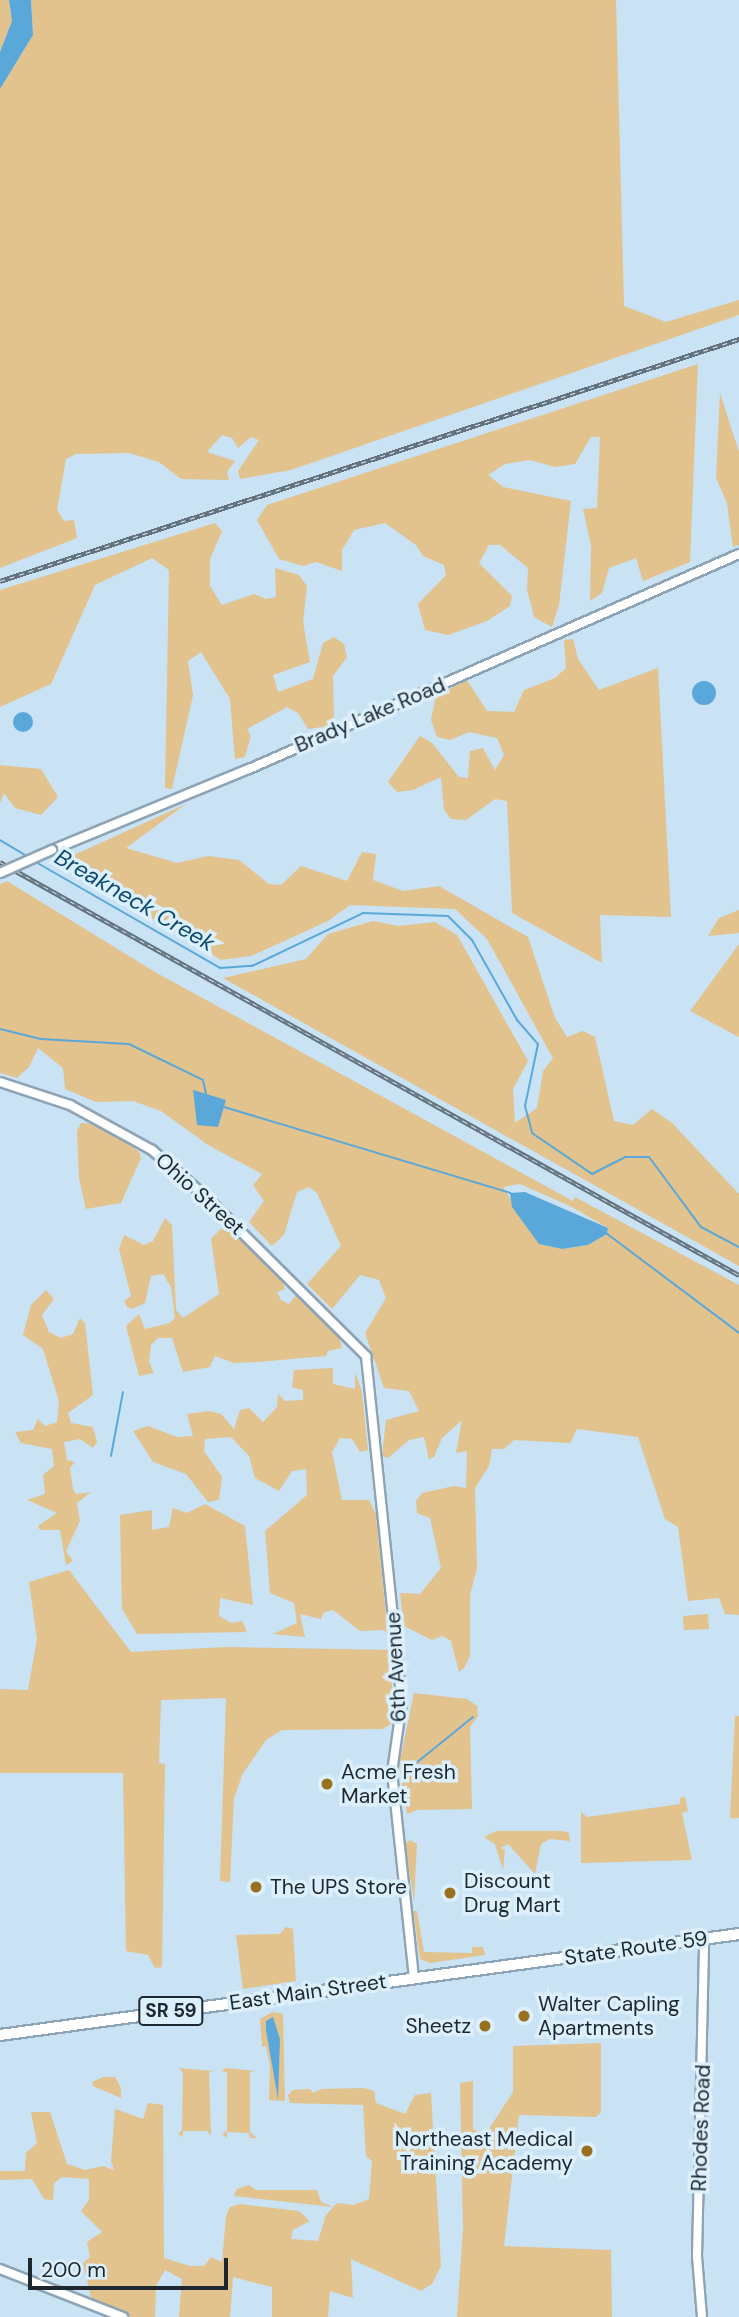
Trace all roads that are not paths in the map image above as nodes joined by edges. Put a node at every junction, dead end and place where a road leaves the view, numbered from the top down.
1 (739, 554) edge
2 (0, 873) edge
3 (0, 1082) edge
4 (366, 1356) joint
5 (739, 1934) edge
6 (704, 1939) junction
7 (532, 1962) joint
8 (414, 1977) junction
9 (0, 2035) edge
10 (0, 2269) edge
11 (11, 2273) junction
12 (0, 2276) edge
13 (123, 2317) edge
14 (702, 2317) edge

1 - 2 street, Brady Lake Road, bridge
3 - 4 street, Ohio Street
4 - 8 street, 6th Avenue
5 - 6 main road, State Route 59 / SR 59
6 - 7 main road, State Route 59 / SR 59
6 - 14 street, Rhodes Road
7 - 8 main road, East Main Street / SR 59
8 - 9 main road, East Main Street / SR 59
10 - 11 street
11 - 12 street
11 - 13 street

